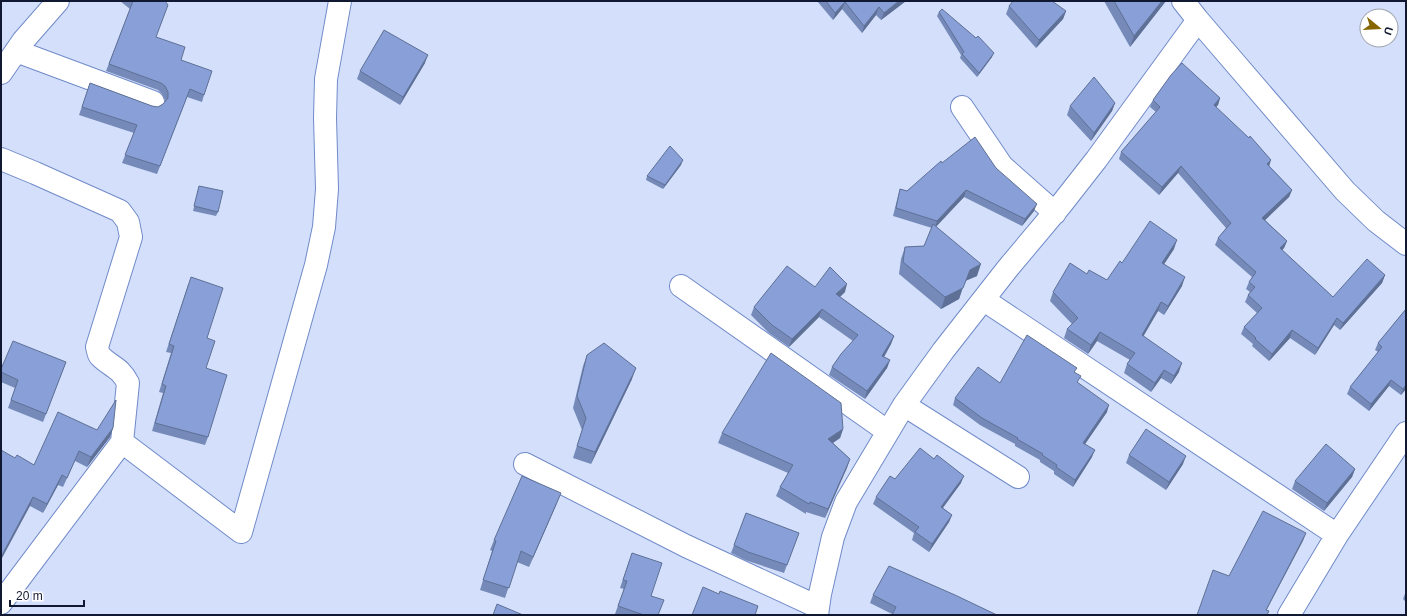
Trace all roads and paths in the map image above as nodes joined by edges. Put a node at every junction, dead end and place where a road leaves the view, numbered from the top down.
1 (58, 1) edge
2 (340, 1) edge
3 (1183, 1) edge
4 (1198, 20) junction
5 (16, 51) junction
6 (1, 73) edge
7 (153, 102) dead end
8 (962, 107) dead end
9 (1, 159) edge
10 (1055, 213) junction
11 (1406, 244) edge
12 (682, 286) dead end
13 (984, 300) junction
14 (904, 405) junction
15 (888, 431) junction
16 (1406, 433) edge
17 (122, 442) junction
18 (525, 464) dead end
19 (1018, 477) dead end
20 (1337, 535) junction
21 (1, 603) edge
22 (817, 611) edge
23 (1289, 615) edge

1 - 5 street
2 - 17 street
3 - 4 street
4 - 10 street
4 - 11 street
5 - 6 street
5 - 7 street
8 - 10 street
9 - 17 street
10 - 13 street
12 - 15 street
13 - 14 street
13 - 20 street
14 - 15 street
14 - 19 street
15 - 22 street
16 - 20 street
17 - 21 street
18 - 22 street
20 - 23 street

